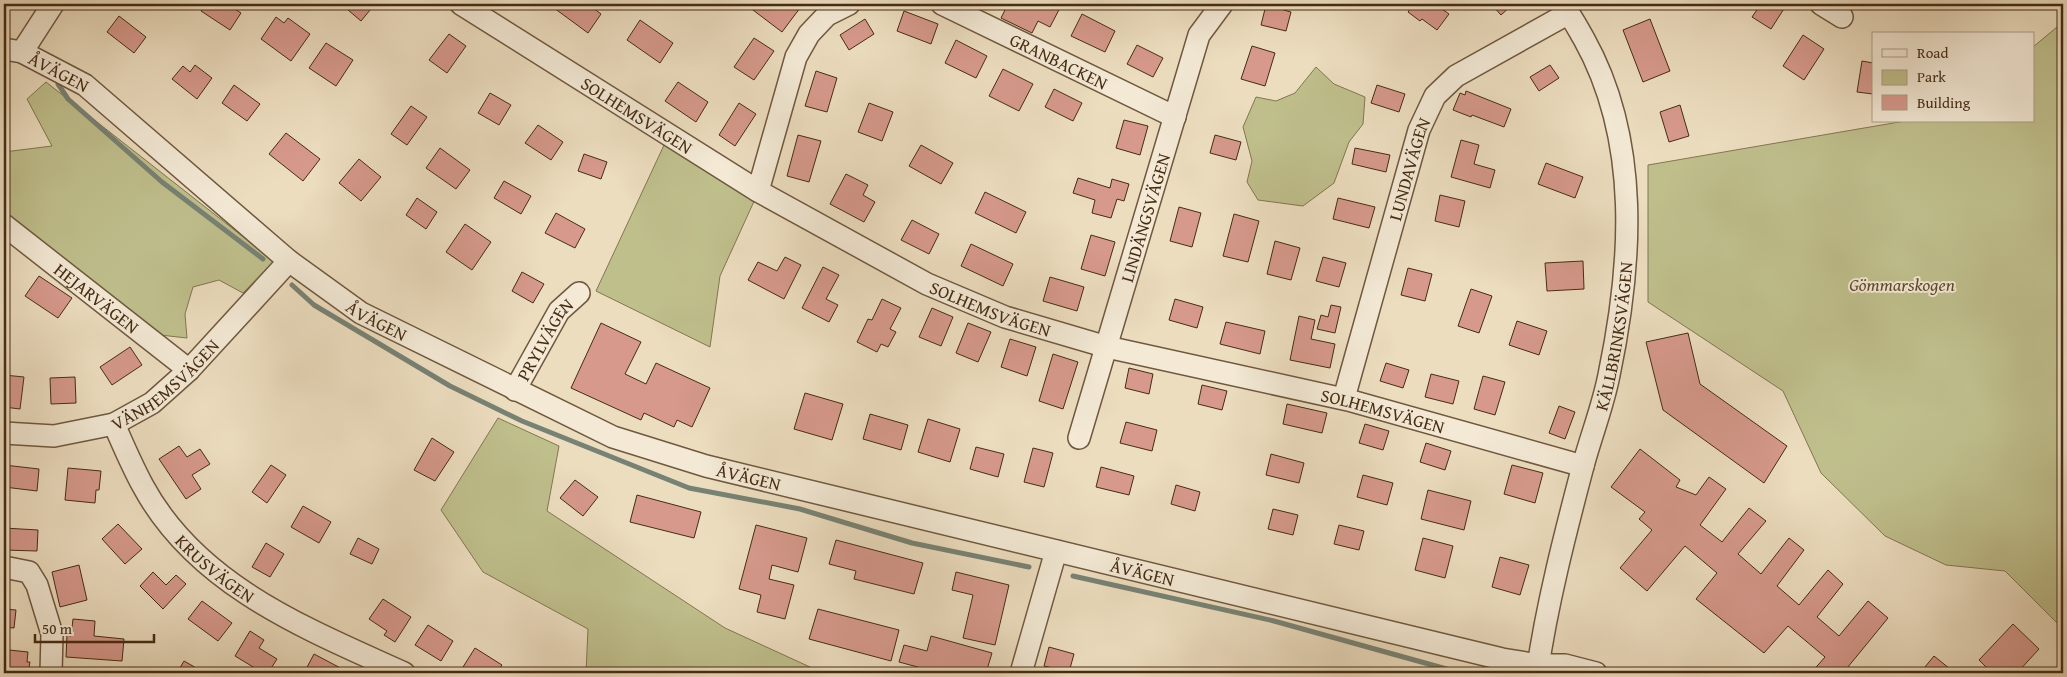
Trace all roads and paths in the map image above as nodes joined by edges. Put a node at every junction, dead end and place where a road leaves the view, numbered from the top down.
1 (53, 4) edge
2 (461, 4) edge
3 (849, 4) edge
4 (942, 4) edge
5 (1222, 4) edge
6 (1821, 4) edge
7 (1566, 8) edge
8 (1842, 17) dead end
9 (13, 51) edge
10 (1175, 117) junction
11 (758, 191) junction
12 (4, 225) edge
13 (289, 261) junction
14 (579, 293) dead end
15 (1107, 347) junction
16 (189, 370) junction
17 (515, 390) junction
18 (1344, 398) junction
19 (114, 424) junction
20 (4, 433) edge
21 (1079, 438) dead end
22 (1583, 466) junction
23 (1056, 551) junction
24 (4, 567) edge
25 (368, 666) edge
26 (1538, 669) edge
27 (51, 673) edge
28 (404, 673) edge
29 (1022, 673) edge
30 (1596, 673) edge

1 - 9 street
2 - 11 street, SOLHEMSVÄGEN
3 - 11 street
4 - 10 street, GRANBACKEN
5 - 10 street, LINDÄNGSVÄGEN
6 - 8 street
7 - 18 street, LUNDAVÄGEN
7 - 22 street, KÄLLBRINKSVÄGEN
9 - 13 street, ÅVÄGEN
10 - 15 street, LINDÄNGSVÄGEN
11 - 15 street, SOLHEMSVÄGEN
12 - 16 street, HEJARVÄGEN
13 - 16 street, VÄNHEMSVÄGEN
13 - 17 street, ÅVÄGEN
14 - 17 street, PRYLVÄGEN
15 - 18 street, SOLHEMSVÄGEN
15 - 21 street, LINDÄNGSVÄGEN
16 - 19 street, VÄNHEMSVÄGEN
17 - 23 street, ÅVÄGEN
18 - 22 street, SOLHEMSVÄGEN
19 - 20 street, VÄNHEMSVÄGEN
19 - 25 street, KRUSVÄGEN
22 - 26 street, KÄLLBRINKSVÄGEN
23 - 26 street, ÅVÄGEN
23 - 29 street
24 - 27 street
25 - 28 street, KRUSVÄGEN
26 - 30 street, ÅVÄGEN

